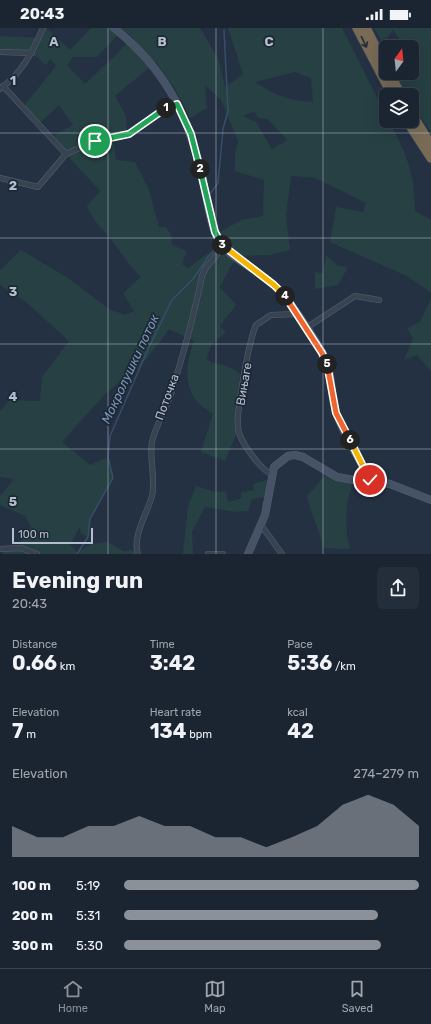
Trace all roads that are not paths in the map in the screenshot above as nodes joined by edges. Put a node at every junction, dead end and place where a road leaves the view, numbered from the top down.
1 (43, 28) edge
2 (114, 28) edge
3 (357, 28) edge
4 (366, 28) edge
5 (0, 52) edge
6 (379, 53) edge
7 (32, 54) junction
8 (2, 88) edge
9 (388, 88) edge
10 (177, 104) junction
11 (419, 125) edge
12 (412, 128) edge
13 (431, 145) edge
14 (66, 154) junction
15 (431, 158) edge
16 (0, 178) edge
17 (223, 246) junction
18 (379, 300) dead end
19 (297, 314) junction
20 (306, 328) junction
21 (272, 474) junction
22 (370, 480) junction
23 (431, 500) edge
24 (261, 525) junction
25 (0, 549) edge
26 (37, 554) edge
27 (138, 554) edge
28 (208, 554) edge
29 (223, 554) edge
30 (248, 554) edge
31 (282, 554) edge

1 - 7 street
2 - 10 street
3 -> 9 highway
4 - 6 highway
5 - 7 street
7 - 8 street
8 - 14 street
10 - 14 street
10 - 17 street
11 - 13 highway
12 - 15 highway
14 - 16 street
17 - 19 street
17 - 27 street, Поточка
18 - 20 street
19 - 20 street
19 - 21 street, Вињаге
20 - 22 street
21 - 22 street
21 - 24 street
22 - 23 street
24 - 30 street
24 - 31 street
25 - 26 street
28 - 29 street

